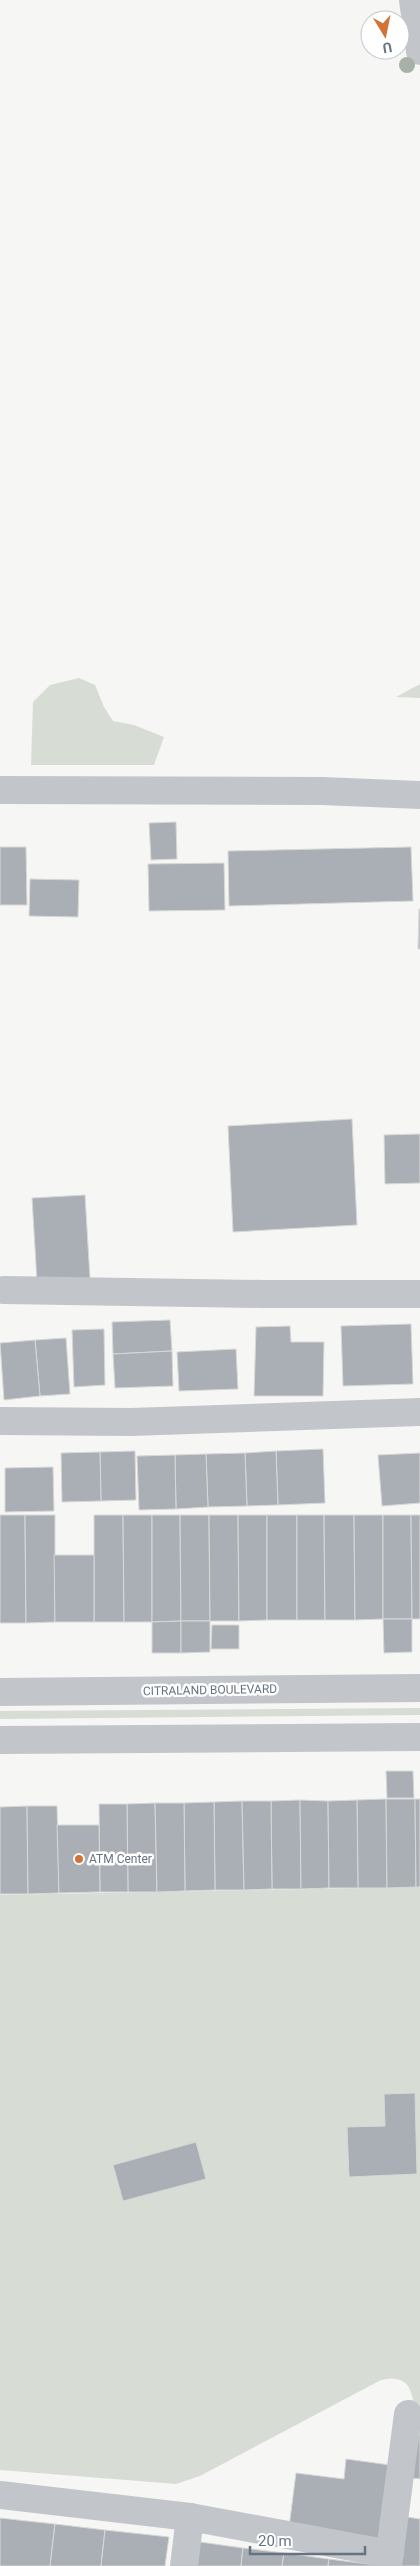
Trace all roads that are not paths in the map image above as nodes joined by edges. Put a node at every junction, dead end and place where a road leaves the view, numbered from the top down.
1 (413, 0) edge
2 (420, 51) edge
3 (0, 790) edge
4 (420, 796) edge
5 (4, 1290) dead end
6 (420, 1294) edge
7 (420, 1412) edge
8 (0, 1421) edge
9 (420, 1688) edge
10 (0, 1692) edge
11 (420, 1737) edge
12 (0, 1740) edge
13 (408, 2414) dead end
14 (409, 2494) edge
15 (0, 2495) edge
16 (190, 2517) junction
17 (389, 2560) edge
18 (184, 2566) edge

1 - 2 street
3 - 4 street
5 - 6 street
7 - 8 street
9 - 10 street, CITRALAND BOULEVARD
11 - 12 street
13 - 14 street
14 - 17 street
15 - 16 street
16 - 17 street
16 - 18 street

